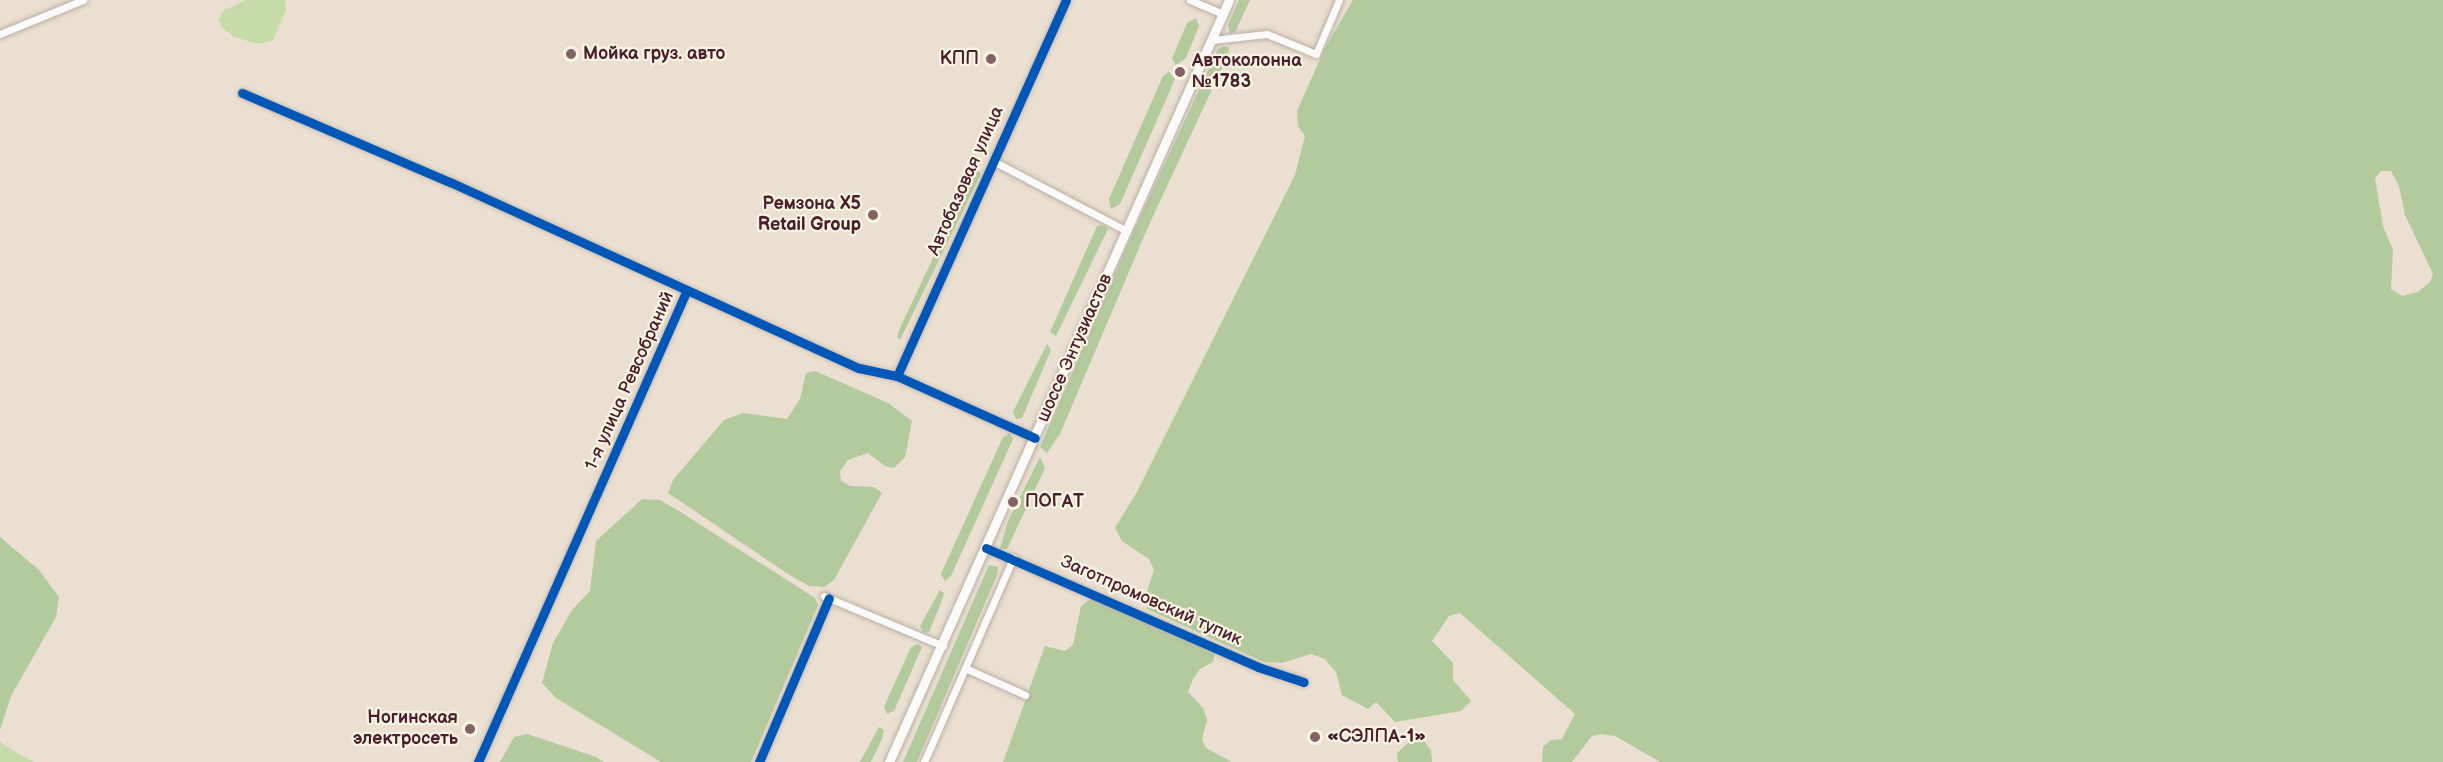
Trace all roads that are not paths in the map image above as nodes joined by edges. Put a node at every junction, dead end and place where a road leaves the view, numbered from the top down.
1 (83, 0) edge
2 (1066, 0) edge
3 (1190, 0) edge
4 (1229, 0) edge
5 (1339, 0) edge
6 (1223, 14) junction
7 (0, 34) edge
8 (1212, 40) junction
9 (242, 93) dead end
10 (993, 161) junction
11 (1127, 231) junction
12 (686, 292) junction
13 (897, 376) junction
14 (1035, 438) junction
15 (987, 548) junction
16 (1013, 558) junction
17 (943, 646) junction
18 (965, 668) junction
19 (1304, 682) dead end
20 (1025, 695) dead end
21 (478, 762) edge
22 (759, 762) edge
23 (889, 762) edge
24 (924, 762) edge

1 - 7 street
2 - 10 street, Автобазовая улица
3 - 6 street
4 - 6 main road, шоссе Энтузиастов
5 - 8 street
6 - 8 main road, шоссе Энтузиастов
8 - 11 main road, шоссе Энтузиастов
9 - 12 street
10 - 11 street
10 - 13 street, Автобазовая улица
11 - 14 main road, шоссе Энтузиастов
12 - 13 street, 1-я улица Ревсобраний
12 - 21 street, 1-я улица Ревсобраний
13 - 14 street, 1-я улица Ревсобраний
14 - 15 main road, шоссе Энтузиастов
15 - 16 street, Заготпромовский тупик
15 - 17 main road, шоссе Энтузиастов
16 - 18 street
16 - 19 street, Заготпромовский тупик
17 - 22 street
17 - 23 main road, шоссе Энтузиастов
18 - 20 street
18 - 24 street

